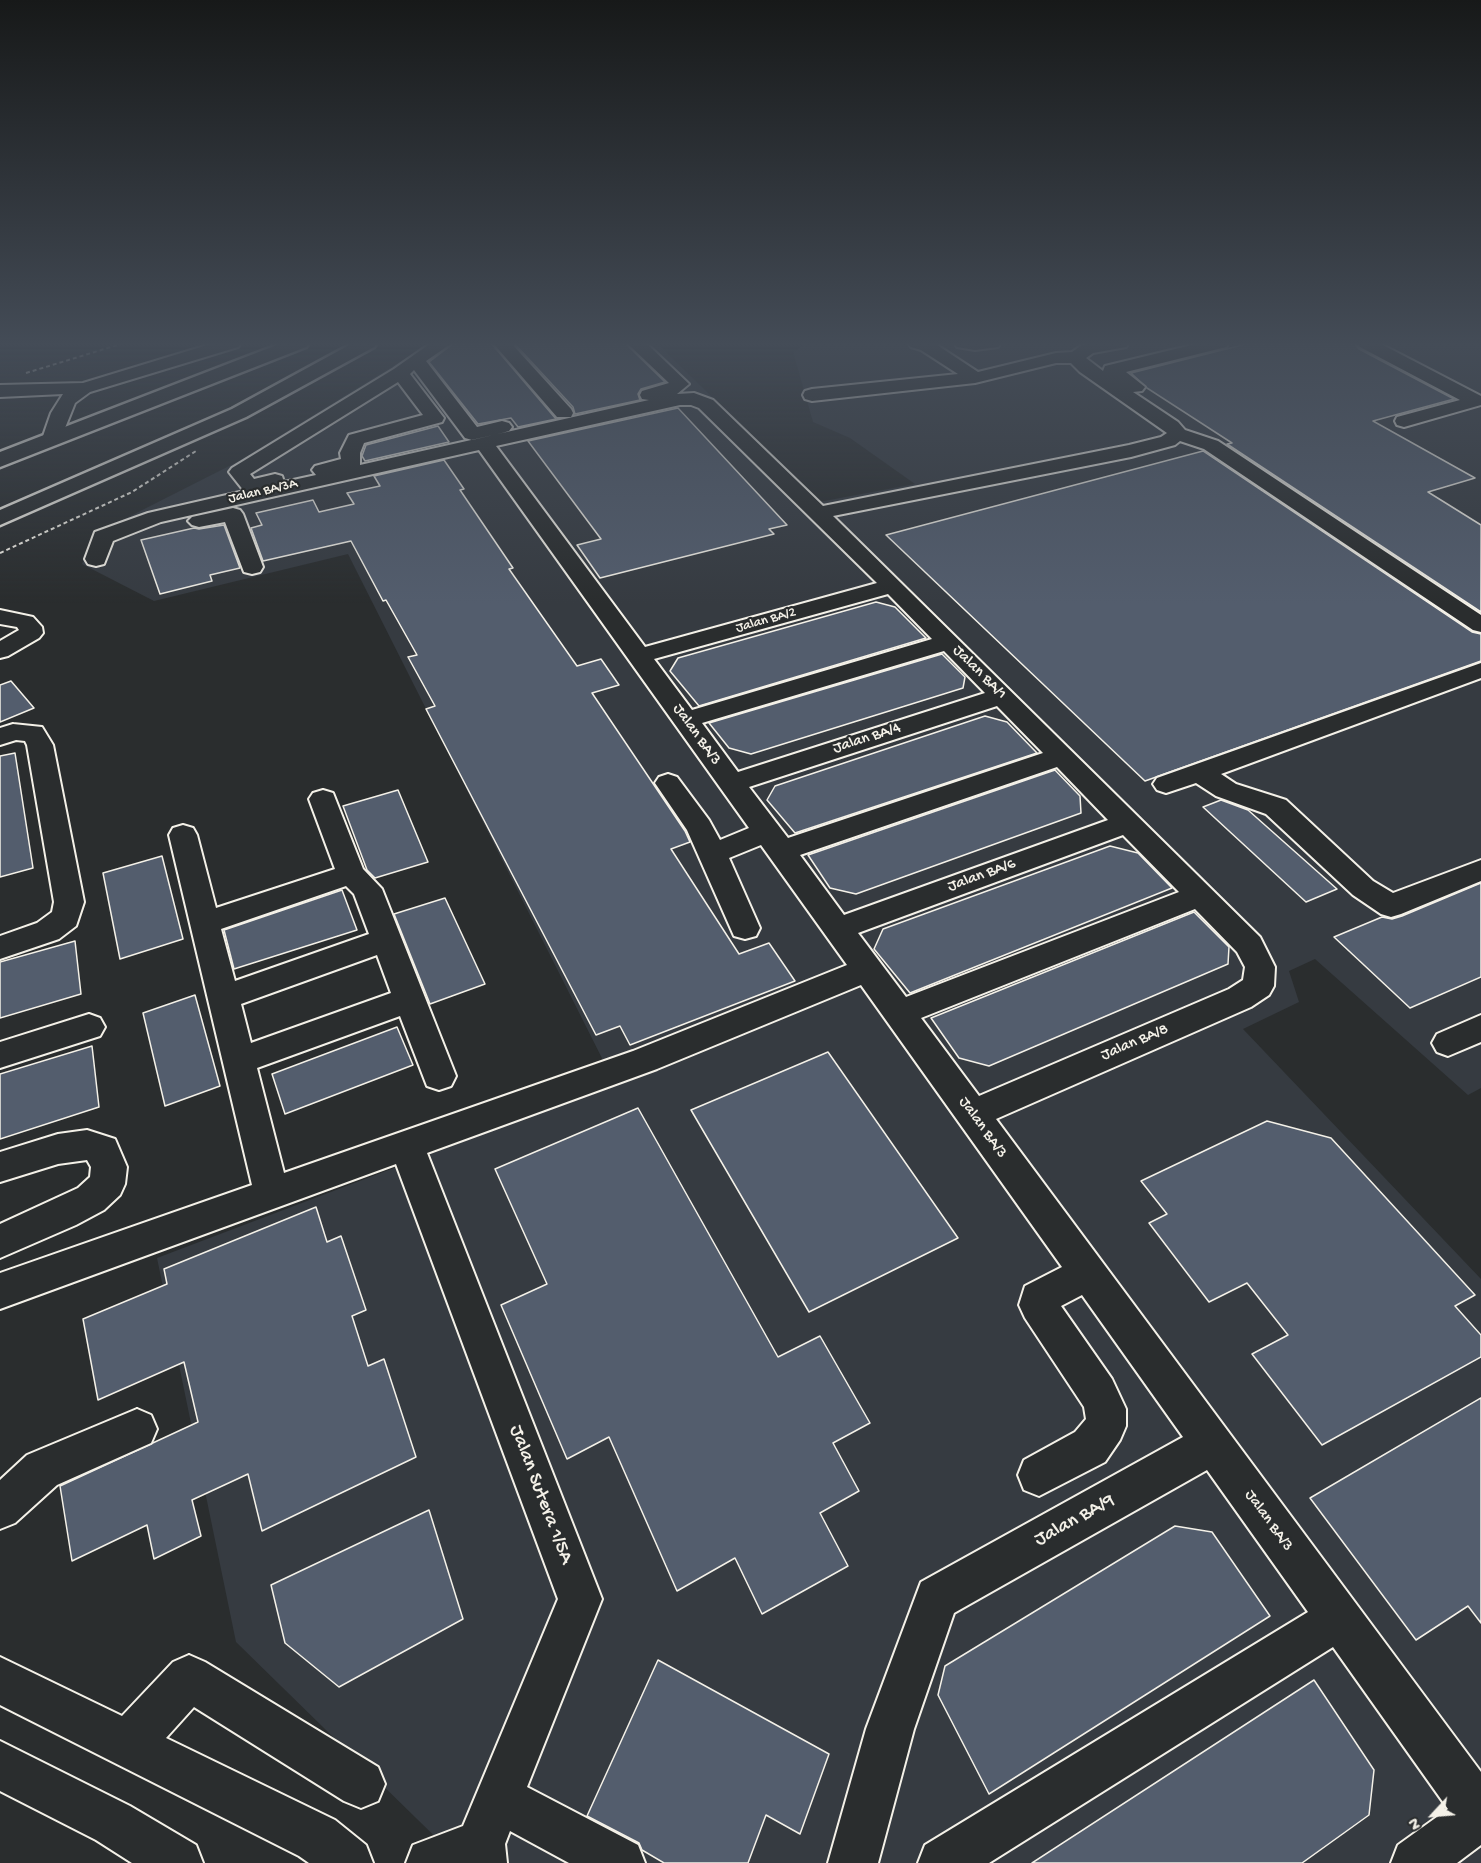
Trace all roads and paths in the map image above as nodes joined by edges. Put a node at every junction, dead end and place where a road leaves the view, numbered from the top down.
1 (55, 430) edge
2 (75, 430) edge
3 (200, 430) edge
4 (308, 430) edge
5 (390, 430) edge
6 (469, 430) edge
7 (490, 430) edge
8 (542, 430) edge
9 (733, 430) edge
10 (1175, 430) edge
11 (1203, 430) edge
12 (1179, 434) junction
13 (52, 439) junction
14 (484, 443) junction
15 (0, 460) edge
16 (1239, 464) junction
17 (818, 513) junction
18 (155, 517) junction
19 (0, 518) edge
20 (96, 559) dead end
21 (252, 567) dead end
22 (893, 586) junction
23 (0, 617) edge
24 (1481, 625) edge
25 (949, 642) junction
26 (0, 651) edge
27 (639, 656) junction
28 (1481, 670) edge
29 (1002, 696) junction
30 (685, 720) junction
31 (0, 737) edge
32 (1061, 756) junction
33 (1199, 772) junction
34 (668, 783) dead end
35 (731, 783) junction
36 (1166, 784) dead end
37 (323, 799) dead end
38 (1127, 823) junction
39 (183, 836) dead end
40 (774, 842) junction
41 (713, 854) junction
42 (1481, 870) edge
43 (351, 874) junction
44 (1200, 895) junction
45 (205, 923) junction
46 (745, 928) dead end
47 (837, 929) junction
48 (387, 940) junction
49 (1249, 945) joint
50 (0, 948) edge
51 (867, 970) junction
52 (223, 998) junction
53 (410, 999) junction
54 (899, 1013) junction
55 (89, 1027) dead end
56 (1481, 1028) edge
57 (1448, 1043) dead end
58 (0, 1055) edge
59 (238, 1061) junction
60 (439, 1076) dead end
61 (972, 1114) junction
62 (406, 1145) junction
63 (0, 1167) edge
64 (271, 1192) junction
65 (0, 1241) edge
66 (1088, 1273) junction
67 (0, 1291) edge
68 (137, 1429) dead end
69 (1212, 1444) junction
70 (1039, 1475) dead end
71 (0, 1508) edge
72 (1339, 1618) junction
73 (0, 1680) edge
74 (128, 1745) junction
75 (3, 1773) edge
76 (361, 1784) dead end
77 (500, 1799) junction
78 (1481, 1814) edge
79 (481, 1854) edge
80 (178, 1863) edge
81 (348, 1863) edge
82 (430, 1863) edge
83 (620, 1863) edge
84 (853, 1863) edge
85 (943, 1863) edge
86 (1416, 1863) edge

1 - 13 street
2 - 13 highway
3 - 19 highway
4 - 5 street
6 - 7 street
8 - 14 street, Jalan BA/3A
9 - 17 street, Jalan BA/1
10 - 12 street
11 - 16 street
12 - 16 street
12 - 17 street
13 - 15 highway
14 - 18 street, Jalan BA/3A
14 - 27 street, Jalan BA/3
16 - 24 street
17 - 22 street, Jalan BA/1
18 - 20 street, Jalan BA/3A
18 - 21 street
22 - 25 street, Jalan BA/1
22 - 27 street, Jalan BA/2
23 - 26 street
25 - 29 street, Jalan BA/1
25 - 30 street
27 - 30 street, Jalan BA/3
28 - 33 street
29 - 32 street, Jalan BA/1
29 - 35 street, Jalan BA/4
30 - 35 street, Jalan BA/3
31 - 50 street
32 - 38 street, Jalan BA/1
32 - 40 street
33 - 36 street
33 - 42 street
34 - 41 street
35 - 40 street, Jalan BA/3
37 - 43 street
38 - 44 street, Jalan BA/1
38 - 47 street, Jalan BA/6
39 - 45 street
40 - 41 street
40 - 47 street, Jalan BA/3
41 - 46 street
43 - 45 street
43 - 48 street
44 - 49 street, Jalan BA/1
44 - 54 street
45 - 52 street
47 - 51 street, Jalan BA/3
48 - 52 street
48 - 53 street
49 - 61 street, Jalan BA/8
51 - 54 street, Jalan BA/3
51 - 62 street
52 - 59 street
53 - 59 street
53 - 60 street
54 - 61 street, Jalan BA/3
55 - 58 street
56 - 57 street
59 - 64 street
61 - 66 street, Jalan BA/3
62 - 64 street
62 - 77 street, Jalan Sutera 1/5A
63 - 65 street
64 - 67 street
66 - 69 street, Jalan BA/3
66 - 70 street
68 - 71 street
69 - 72 street, Jalan BA/3
69 - 84 street, Jalan BA/9
72 - 78 street, Jalan BA/3
72 - 85 street
73 - 74 street
74 - 76 street
74 - 81 street
75 - 80 street
77 - 79 street, Jalan Sutera 1/5A
77 - 83 street
78 - 86 street
79 - 82 street

